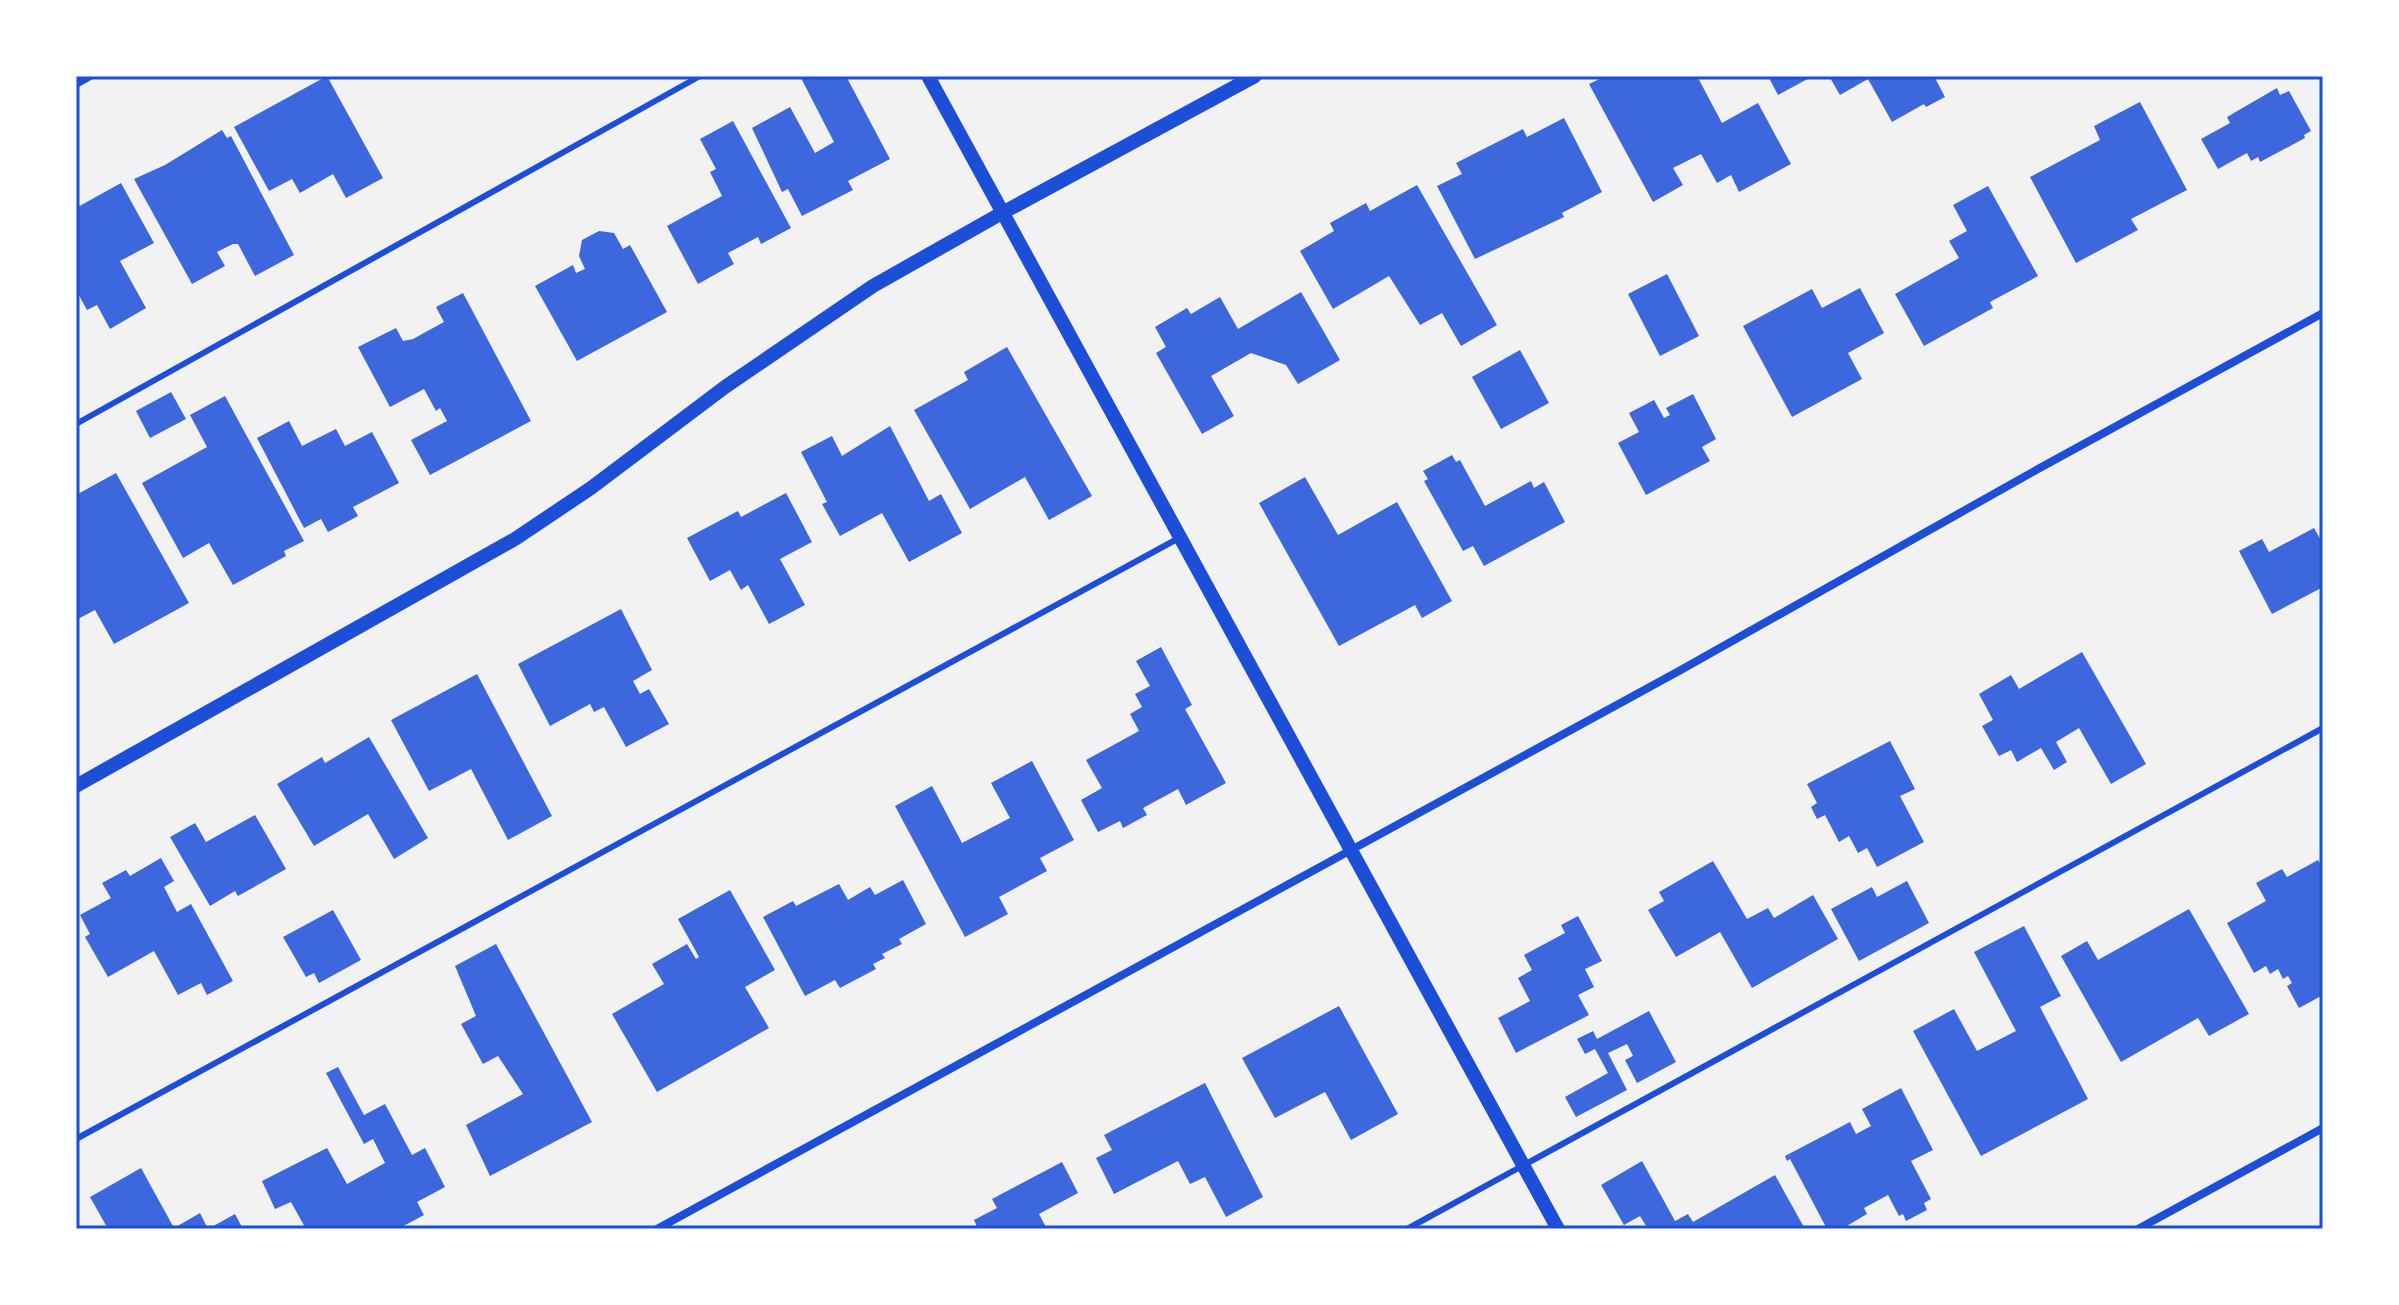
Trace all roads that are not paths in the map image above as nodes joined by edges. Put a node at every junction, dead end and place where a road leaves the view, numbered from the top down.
1 (90, 76) edge
2 (700, 76) edge
3 (928, 76) edge
4 (1255, 76) edge
5 (76, 84) edge
6 (1002, 213) junction
7 (2323, 313) edge
8 (76, 424) edge
9 (1179, 538) junction
10 (2323, 728) edge
11 (76, 786) edge
12 (1350, 851) junction
13 (2323, 1128) edge
14 (76, 1139) edge
15 (1523, 1166) junction
16 (657, 1229) edge
17 (1407, 1229) edge
18 (1558, 1229) edge
19 (2138, 1229) edge

1 - 5 street
2 - 8 lane
3 - 6 street
4 - 6 street
6 - 9 street
6 - 11 street
7 - 12 street
9 - 12 street
9 - 14 lane
10 - 15 lane
12 - 15 street
12 - 16 street
13 - 19 street
15 - 17 lane
15 - 18 street

